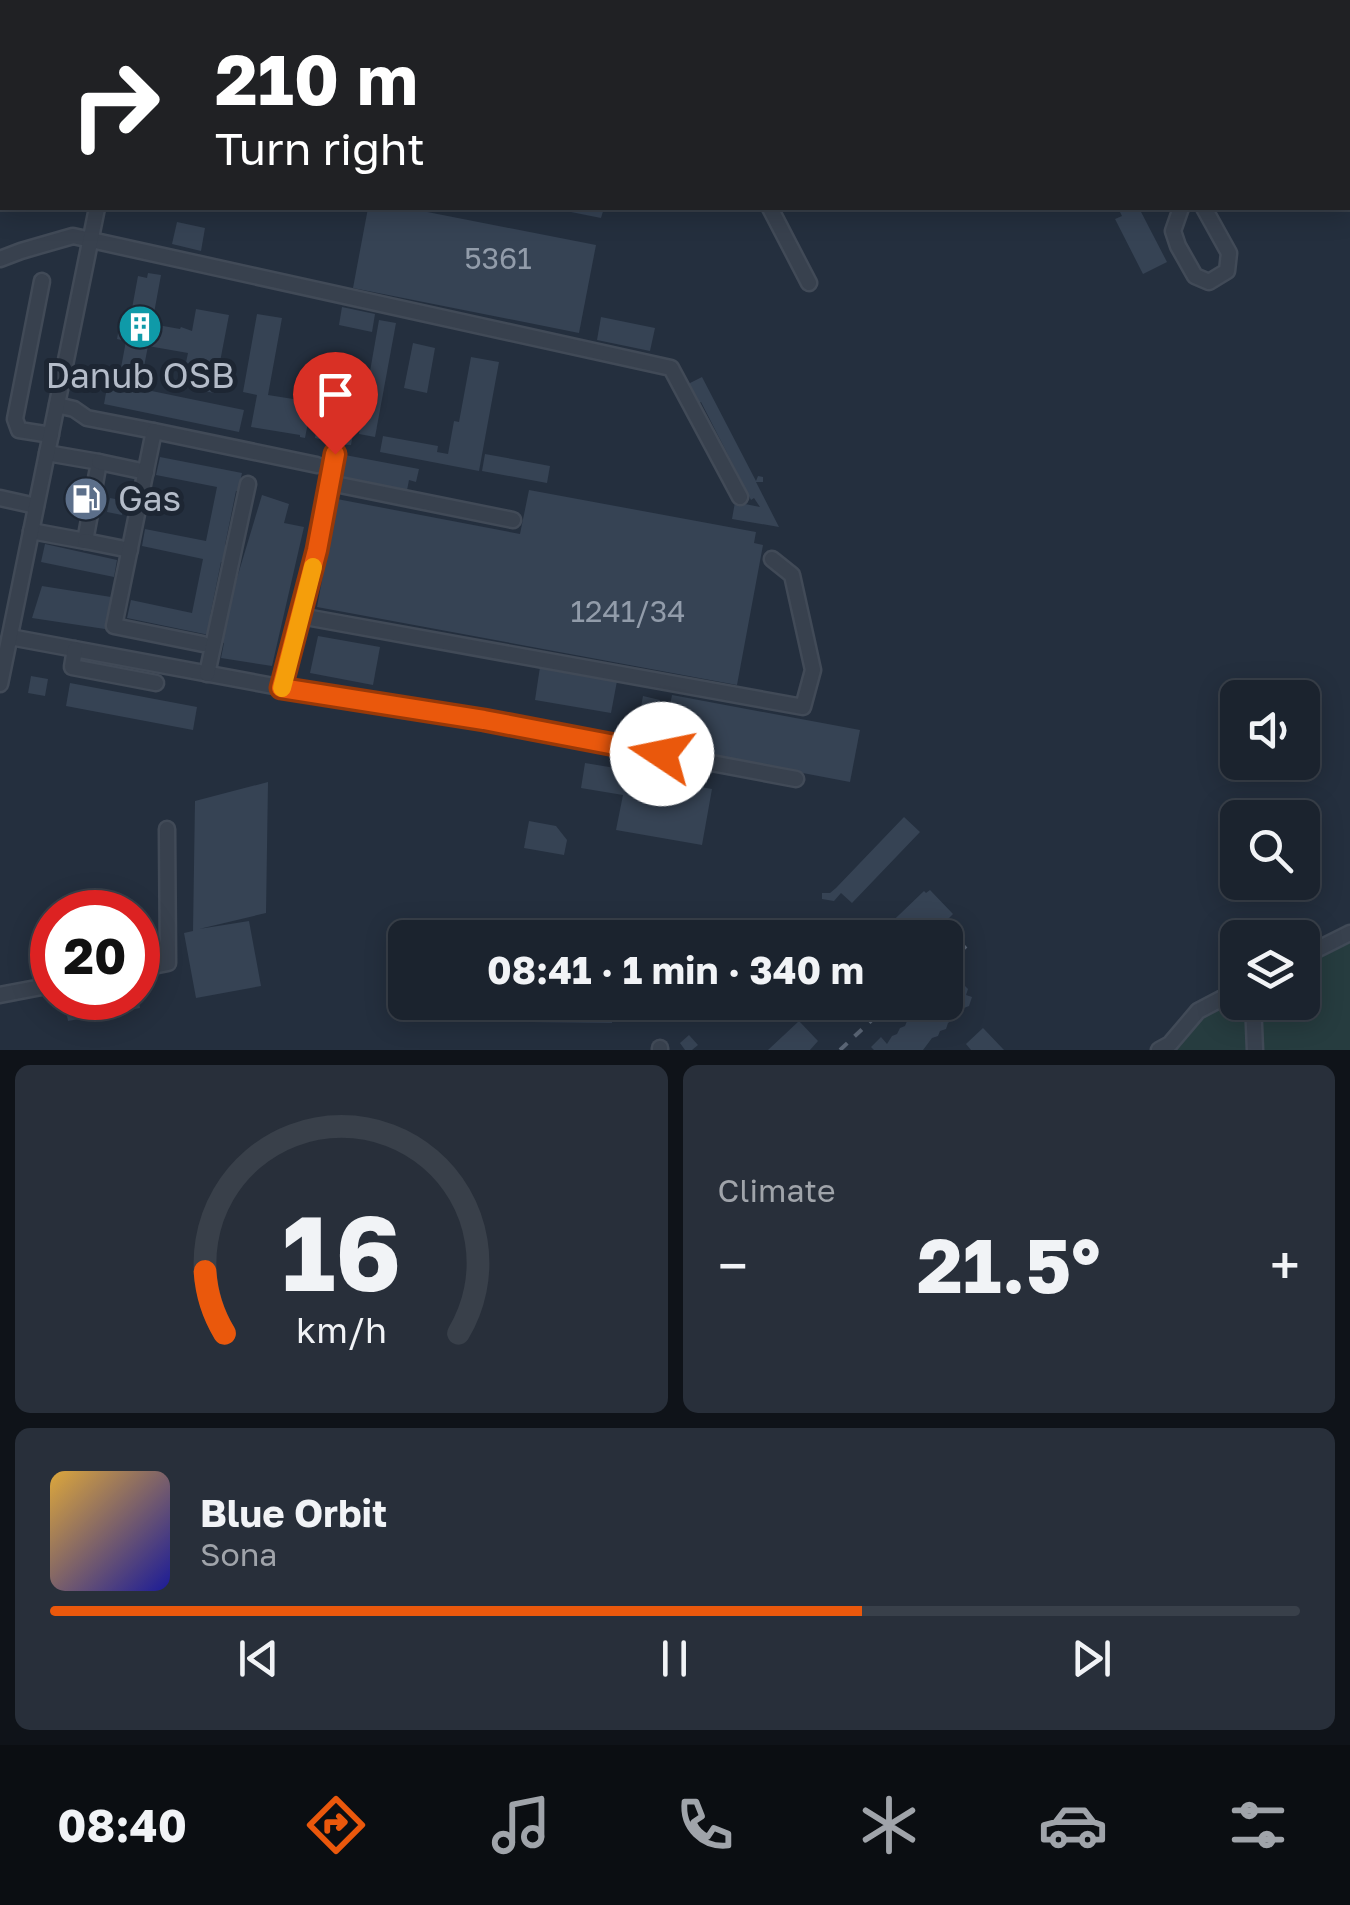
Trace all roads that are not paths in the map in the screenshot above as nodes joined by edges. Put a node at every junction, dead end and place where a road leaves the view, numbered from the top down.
1 (97, 210) edge
2 (771, 210) edge
3 (1180, 210) edge
4 (1205, 210) edge
5 (90, 240) junction
6 (0, 259) edge
7 (42, 281) dead end
8 (809, 282) dead end
9 (57, 405) junction
10 (154, 431) junction
11 (51, 435) junction
12 (47, 453) junction
13 (335, 454) dead end
14 (99, 462) junction
15 (317, 465) dead end
16 (146, 472) junction
17 (248, 484) dead end
18 (330, 484) junction
19 (740, 497) dead end
20 (0, 498) edge
21 (36, 506) junction
22 (513, 520) dead end
23 (31, 531) junction
24 (85, 541) junction
25 (130, 550) junction
26 (772, 558) dead end
27 (300, 616) junction
28 (10, 637) junction
29 (203, 644) dead end
30 (75, 649) junction
31 (206, 674) junction
32 (156, 683) dead end
33 (0, 684) edge
34 (281, 688) junction
35 (796, 779) dead end
36 (168, 829) dead end
37 (1350, 933) edge
38 (1320, 948) edge
39 (160, 964) edge
40 (30, 989) edge
41 (0, 995) edge
42 (1220, 999) edge
43 (1253, 1020) edge
44 (1158, 1050) edge
45 (1254, 1050) edge

1 - 5 street
2 - 8 street
3 - 4 street
5 - 6 street
5 - 9 street
5 - 19 street
7 - 11 street
9 - 10 street
9 - 11 street
10 - 15 street
10 - 16 street
11 - 12 street
12 - 14 street
12 - 21 street
13 - 18 street
14 - 16 street
14 - 24 street
16 - 25 street
17 - 31 street
18 - 22 street
18 - 27 street
20 - 21 street
21 - 23 street
23 - 24 street
23 - 28 street
24 - 25 street
25 - 29 street
26 - 27 street
27 - 34 street
28 - 30 street
28 - 33 street
30 - 31 street
30 - 32 street
31 - 34 street
34 - 35 street
36 - 39 street
37 - 38 street
40 - 41 street
42 - 44 street
43 - 45 street

